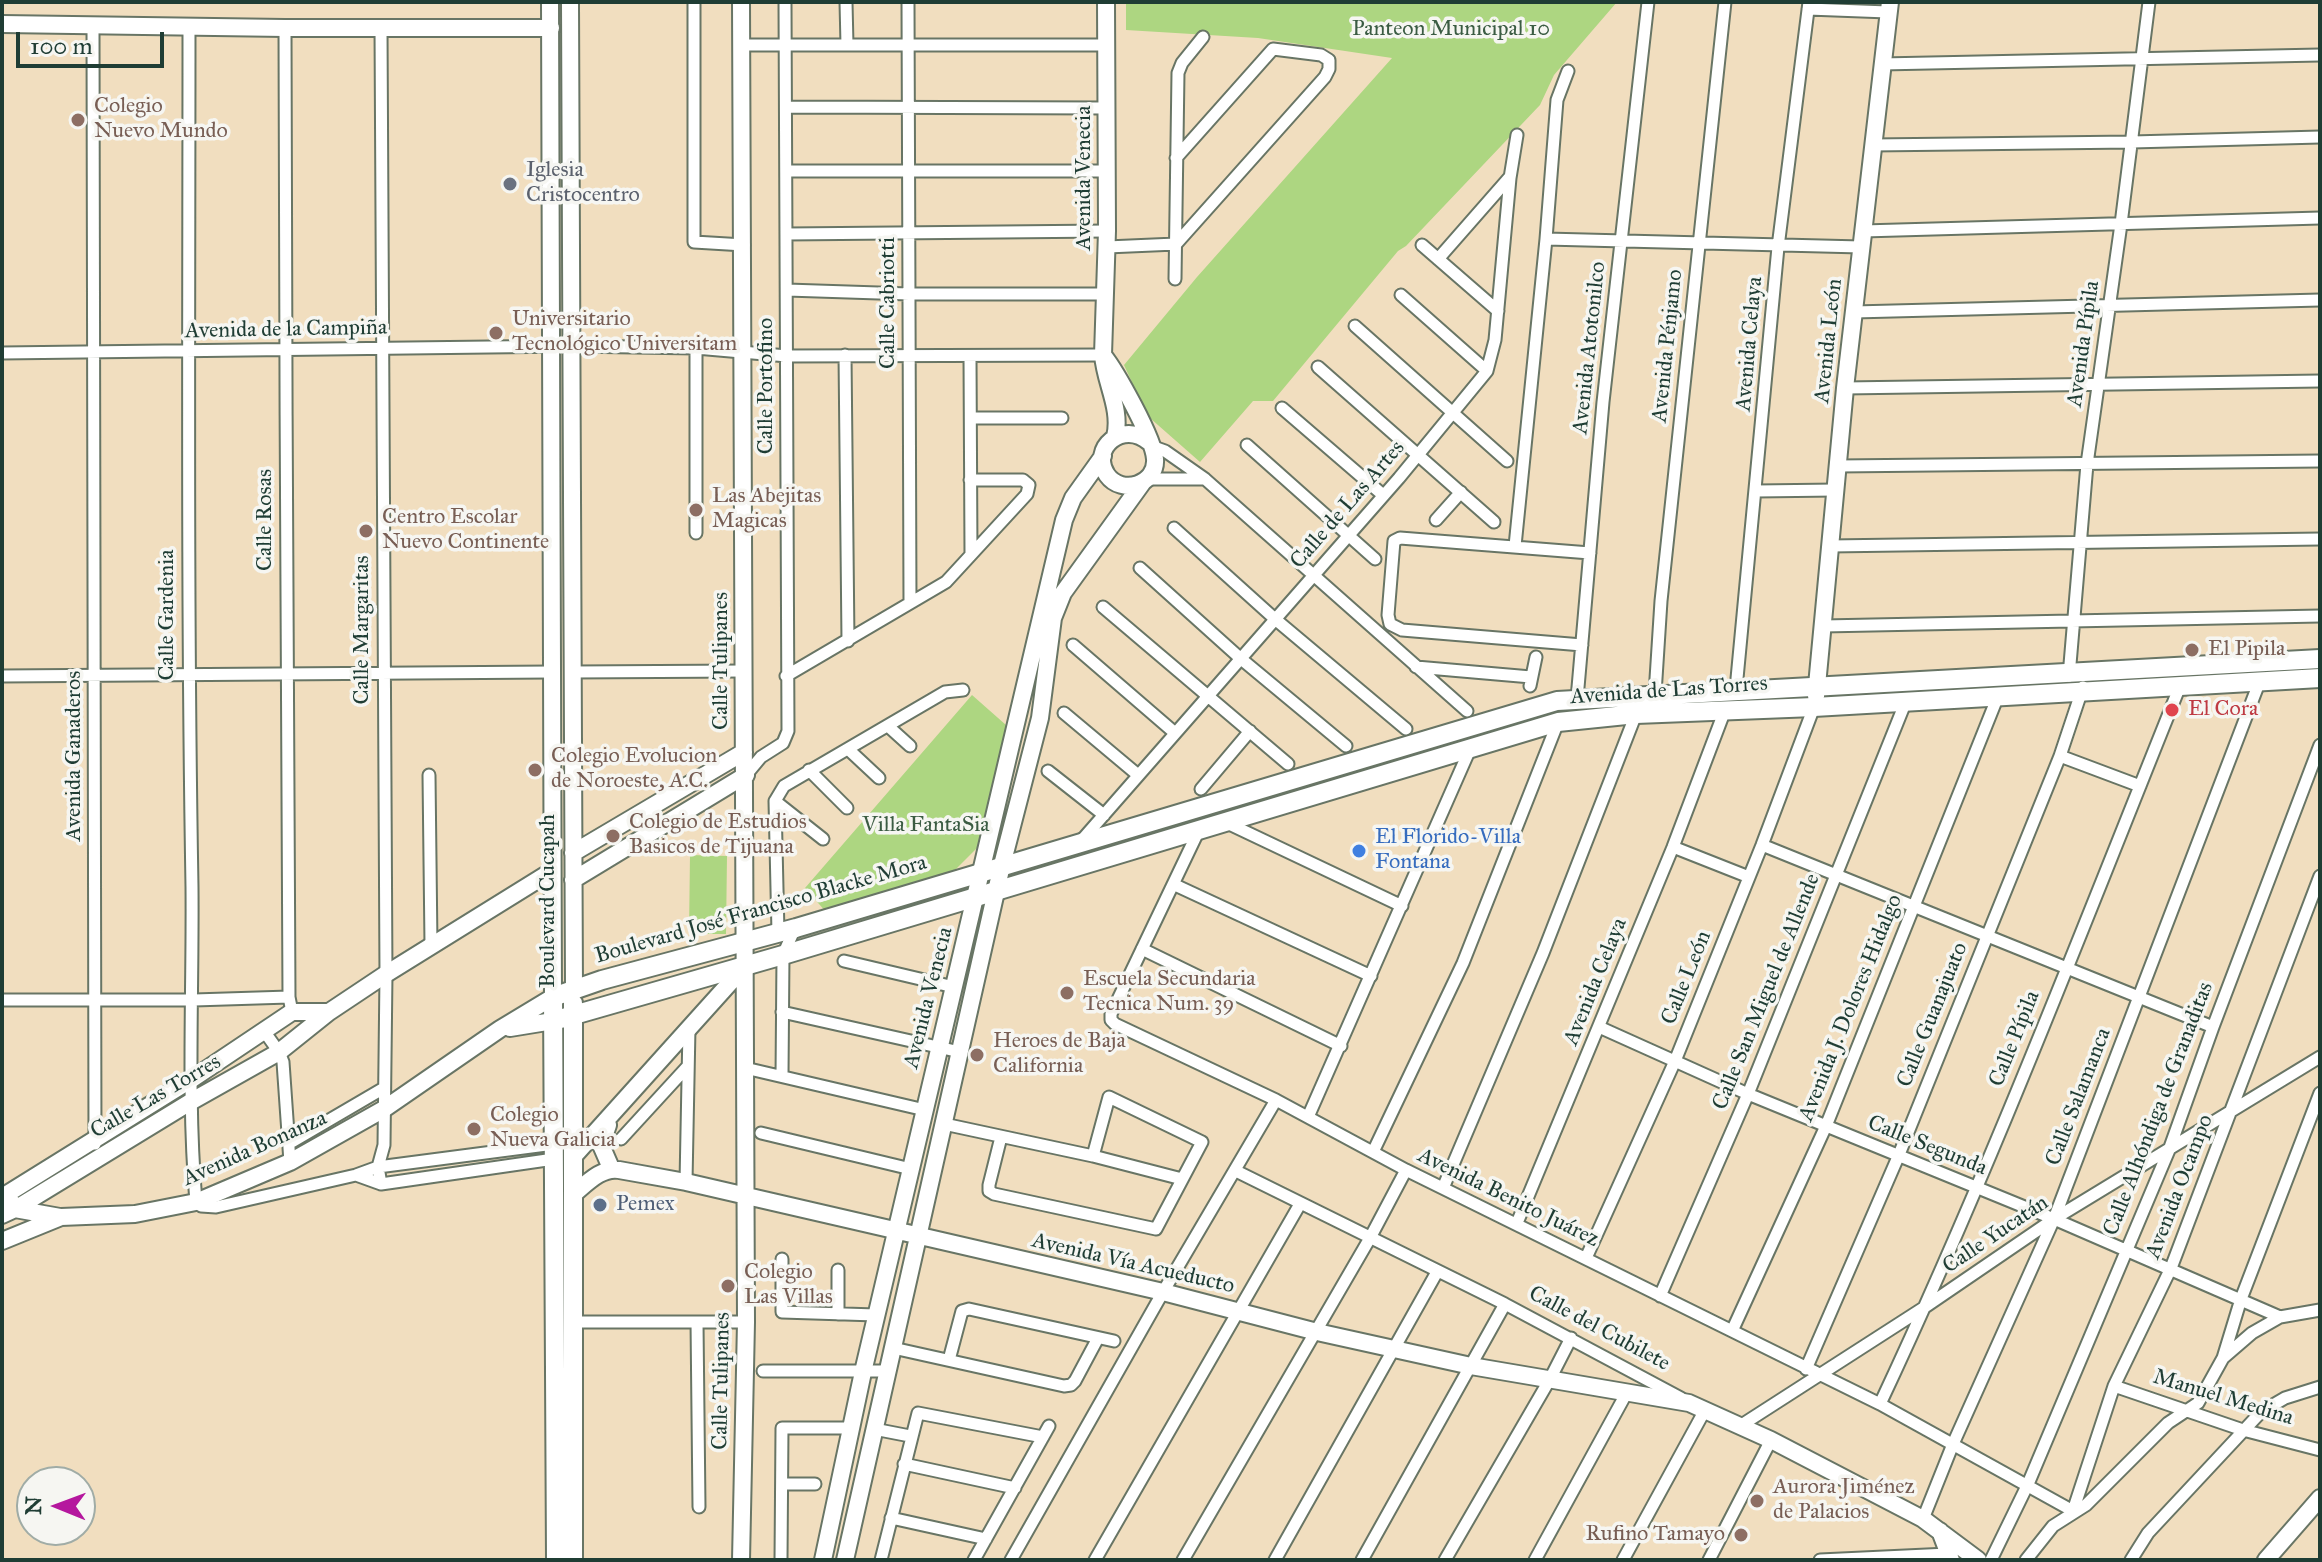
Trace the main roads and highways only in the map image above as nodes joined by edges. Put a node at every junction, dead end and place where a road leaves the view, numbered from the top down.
1 (2320, 659) edge
2 (2320, 678) edge
3 (1002, 865) joint
4 (574, 989) junction
5 (553, 997) joint
6 (573, 1015) junction
7 (553, 1021) junction
8 (556, 1560) edge
9 (573, 1560) edge

1 - 3 main road, Avenida de Las Torres
2 - 6 main road, Avenida de Las Torres
3 - 4 main road, Boulevard José Francisco Blacke Mora
4 - 5 main road, Boulevard José Francisco Blacke Mora
4 - 6 main road, Boulevard Cucapah
5 - 7 main road, Boulevard Cucapah
6 - 7 main road
6 - 9 main road, Boulevard Cucapah
7 - 8 main road, Boulevard Cucapah

